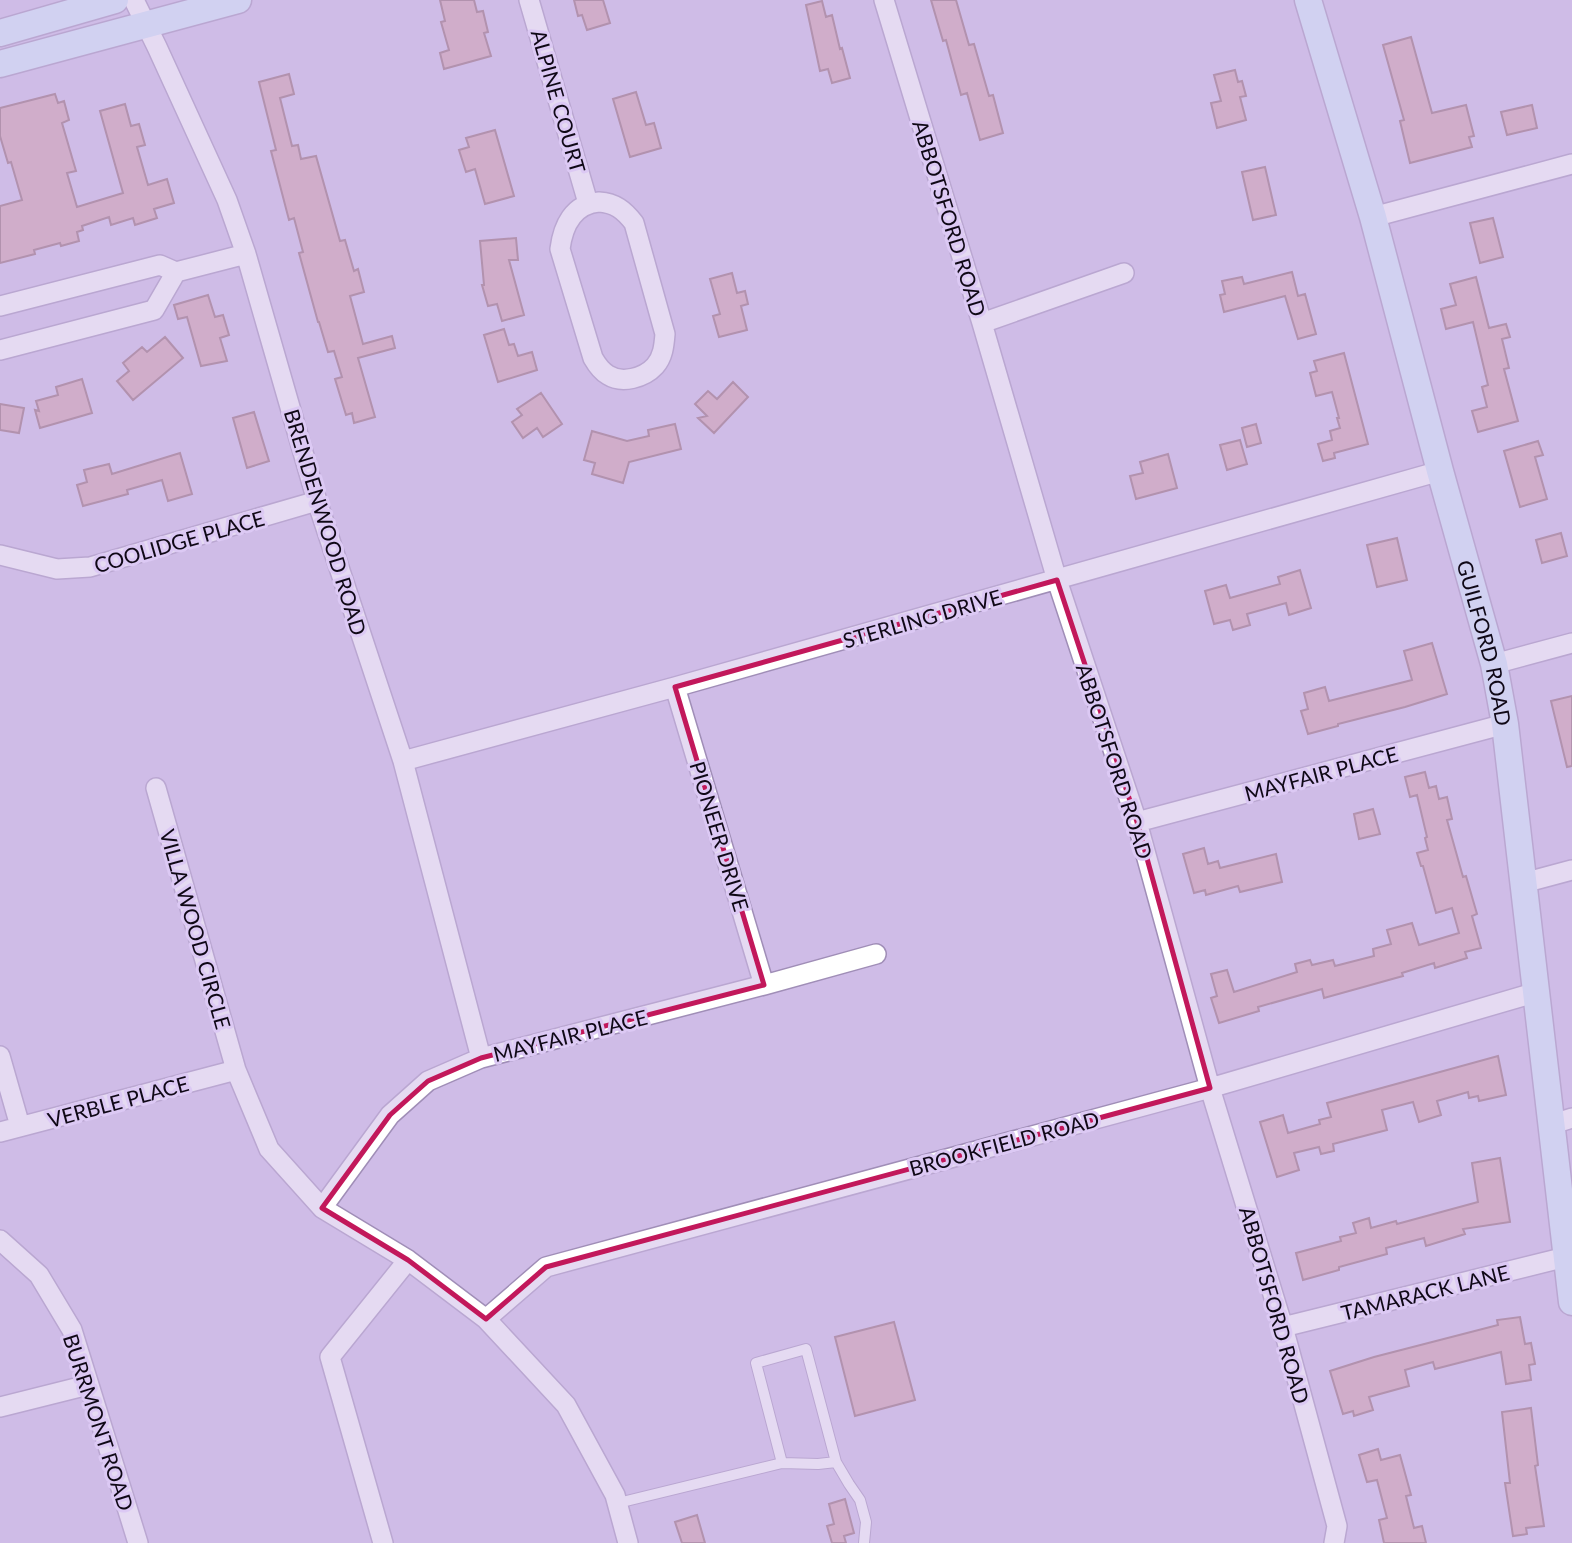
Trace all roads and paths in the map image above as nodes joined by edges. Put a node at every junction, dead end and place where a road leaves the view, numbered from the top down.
1 (115, 0) edge
2 (134, 0) edge
3 (237, 0) edge
4 (529, 0) edge
5 (884, 0) edge
6 (1308, 0) edge
7 (146, 24) junction
8 (0, 33) edge
9 (0, 64) edge
10 (1572, 164) edge
11 (588, 203) junction
12 (1373, 217) junction
13 (246, 254) junction
14 (176, 272) junction
15 (1124, 273) dead end
16 (0, 306) edge
17 (982, 323) junction
18 (0, 350) edge
19 (1440, 471) junction
20 (317, 501) junction
21 (0, 555) edge
22 (1056, 580) junction
23 (1572, 643) edge
24 (1494, 664) junction
25 (675, 687) junction
26 (1506, 724) junction
27 (404, 761) junction
28 (156, 788) dead end
29 (1137, 822) junction
30 (1572, 870) edge
31 (1523, 883) junction
32 (876, 954) dead end
33 (764, 985) junction
34 (1537, 992) junction
35 (0, 1056) edge
36 (481, 1058) junction
37 (236, 1070) junction
38 (1210, 1088) junction
39 (1562, 1121) edge
40 (20, 1126) junction
41 (0, 1132) edge
42 (322, 1208) junction
43 (0, 1240) edge
44 (1566, 1257) junction
45 (408, 1260) junction
46 (1572, 1302) edge
47 (486, 1319) junction
48 (1283, 1327) junction
49 (88, 1385) junction
50 (0, 1407) edge
51 (836, 1462) junction
52 (782, 1463) junction
53 (618, 1503) junction
54 (1335, 1534) edge
55 (138, 1543) edge
56 (383, 1543) edge
57 (628, 1543) edge
58 (864, 1543) edge

1 - 8 street
2 - 7 street, BRENDENWOOD ROAD
3 - 7 street
4 - 11 street, ALPINE COURT
5 - 17 street, ABBOTSFORD ROAD
6 - 12 street, GUILFORD ROAD
7 - 9 street
7 - 13 street, BRENDENWOOD ROAD
10 - 12 street
11 - 11 street
12 - 19 street, GUILFORD ROAD
13 - 14 street
13 - 20 street, BRENDENWOOD ROAD
14 - 16 street
14 - 18 street
15 - 17 street
17 - 22 street, ABBOTSFORD ROAD
19 - 22 street, STERLING DRIVE
19 - 24 street, GUILFORD ROAD
20 - 21 street, COOLIDGE PLACE
20 - 27 street, BRENDENWOOD ROAD
22 - 25 street, STERLING DRIVE
22 - 29 street, ABBOTSFORD ROAD
23 - 24 street
24 - 26 street, GUILFORD ROAD
25 - 27 street, STERLING DRIVE
25 - 33 street, PIONEER DRIVE
26 - 29 street, MAYFAIR PLACE
26 - 31 street, GUILFORD ROAD
27 - 36 street, BRENDENWOOD ROAD
28 - 37 street, VILLA WOOD CIRCLE
29 - 38 street, ABBOTSFORD ROAD
30 - 31 street
31 - 34 street, GUILFORD ROAD
32 - 33 street, MAYFAIR PLACE
33 - 36 street, MAYFAIR PLACE
34 - 38 street, BROOKFIELD ROAD
34 - 39 street, GUILFORD ROAD
35 - 40 street
36 - 42 street, MAYFAIR PLACE
37 - 40 street, VERBLE PLACE
37 - 42 street
38 - 47 street, BROOKFIELD ROAD
38 - 48 street, ABBOTSFORD ROAD
39 - 44 street, GUILFORD ROAD
40 - 41 street, VERBLE PLACE
42 - 45 street
43 - 49 street, BURRMONT ROAD
44 - 46 street, GUILFORD ROAD
44 - 48 street, TAMARACK LANE
45 - 47 street
45 - 56 street
47 - 53 street
48 - 54 street, ABBOTSFORD ROAD
49 - 50 street
49 - 55 street, BURRMONT ROAD
51 - 52 lane
51 - 52 lane
51 - 58 lane
52 - 53 lane
53 - 57 street

